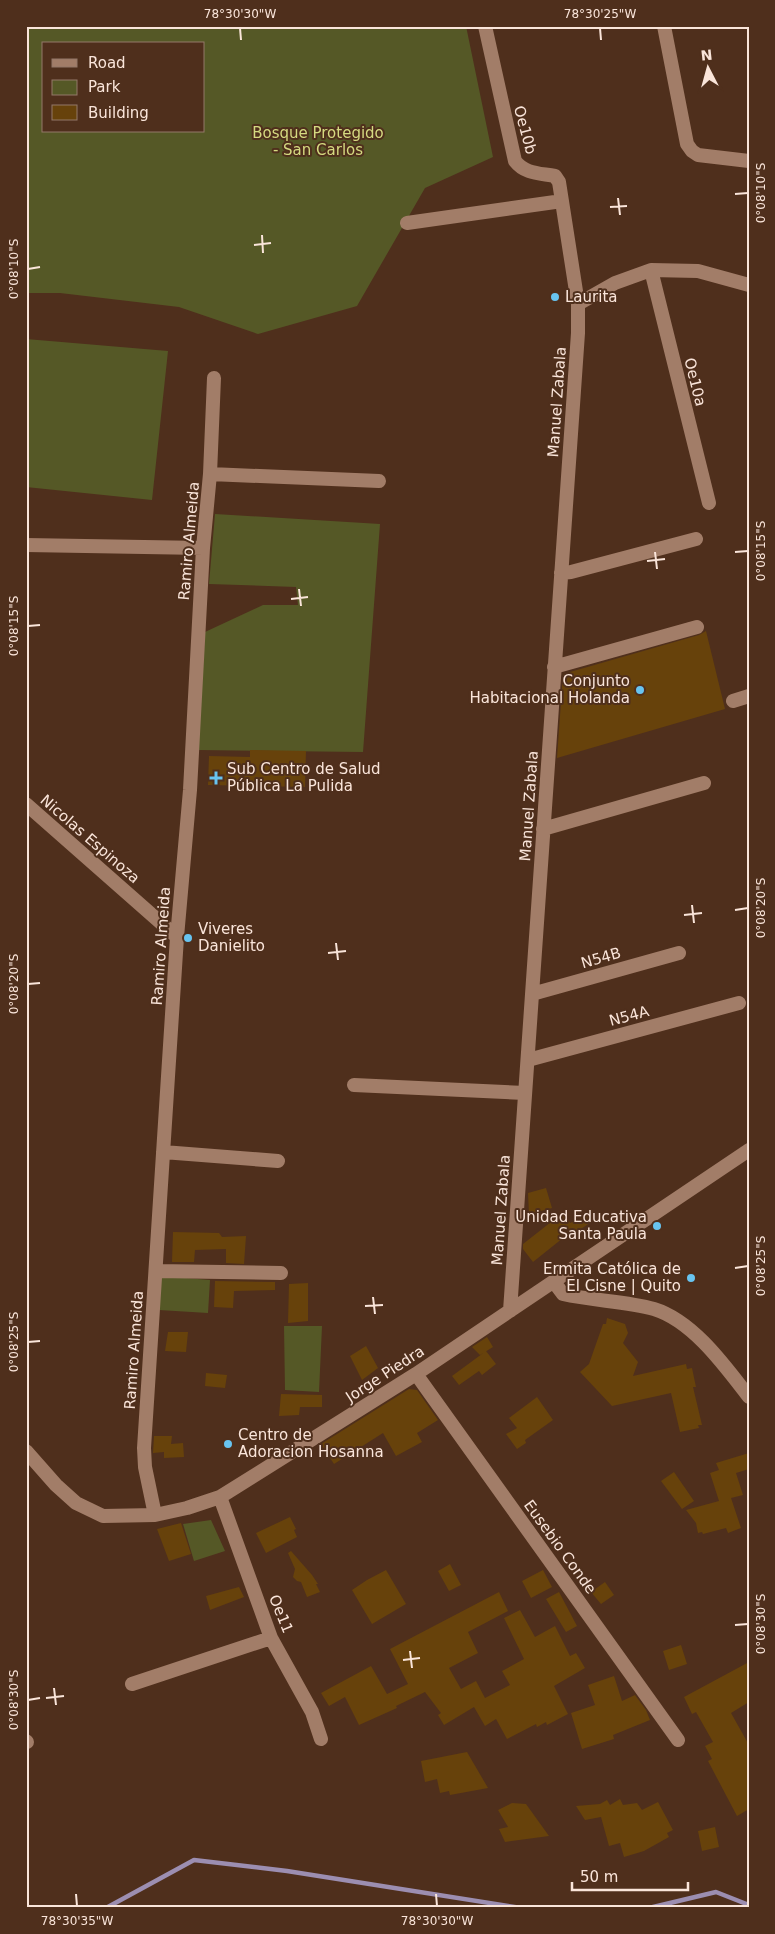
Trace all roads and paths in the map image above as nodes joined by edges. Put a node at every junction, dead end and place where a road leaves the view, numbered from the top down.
1 (485, 26) edge
2 (664, 26) edge
3 (749, 161) edge
4 (562, 201) junction
5 (407, 222) dead end
6 (651, 270) junction
7 (749, 285) edge
8 (578, 304) junction
9 (214, 378) dead end
10 (210, 474) junction
11 (379, 481) dead end
12 (709, 503) dead end
13 (696, 539) dead end
14 (26, 545) edge
15 (202, 548) junction
16 (561, 573) junction
17 (697, 627) dead end
18 (554, 667) junction
19 (749, 696) edge
20 (733, 701) dead end
21 (704, 784) dead end
22 (26, 804) edge
23 (544, 829) junction
24 (177, 937) junction
25 (679, 953) dead end
26 (532, 994) junction
27 (739, 1003) dead end
28 (528, 1060) junction
29 (354, 1085) dead end
30 (525, 1093) junction
31 (749, 1150) edge
32 (163, 1152) junction
33 (278, 1161) dead end
34 (156, 1271) junction
35 (281, 1273) dead end
36 (554, 1282) junction
37 (510, 1311) junction
38 (416, 1374) junction
39 (749, 1396) edge
40 (26, 1451) edge
41 (220, 1497) junction
42 (155, 1515) junction
43 (271, 1638) junction
44 (132, 1684) dead end
45 (321, 1740) dead end
46 (678, 1740) dead end

1 - 4 street, Oe10b
2 - 3 street
4 - 5 street
4 - 8 street, Oe10b
6 - 7 street
6 - 8 street
6 - 12 street, Oe10a
8 - 16 street, Manuel Zabala
9 - 10 street, Ramiro Almeida
10 - 11 street
10 - 15 street, Ramiro Almeida
13 - 16 street
14 - 15 street
15 - 24 street, Ramiro Almeida
16 - 18 street, Manuel Zabala
17 - 18 street
18 - 23 street, Manuel Zabala
19 - 20 street
21 - 23 street
22 - 24 street, Nicolas Espinoza
23 - 26 street, Manuel Zabala
24 - 32 street, Ramiro Almeida
25 - 26 street, N54B
26 - 28 street, Manuel Zabala
27 - 28 street, N54A
28 - 30 street, Manuel Zabala
29 - 30 street
30 - 37 street, Manuel Zabala
31 - 36 street, Jorge Piedra
32 - 33 street
32 - 34 street, Ramiro Almeida
34 - 35 street
34 - 42 street, Ramiro Almeida
36 - 37 street, Jorge Piedra
36 - 39 street
37 - 38 street, Jorge Piedra
38 - 41 street, Jorge Piedra
38 - 46 street, Eusebio Conde
40 - 42 street, Jorge Piedra
41 - 42 street, Jorge Piedra
41 - 43 street, Oe11
43 - 44 street
43 - 45 street, Oe11

